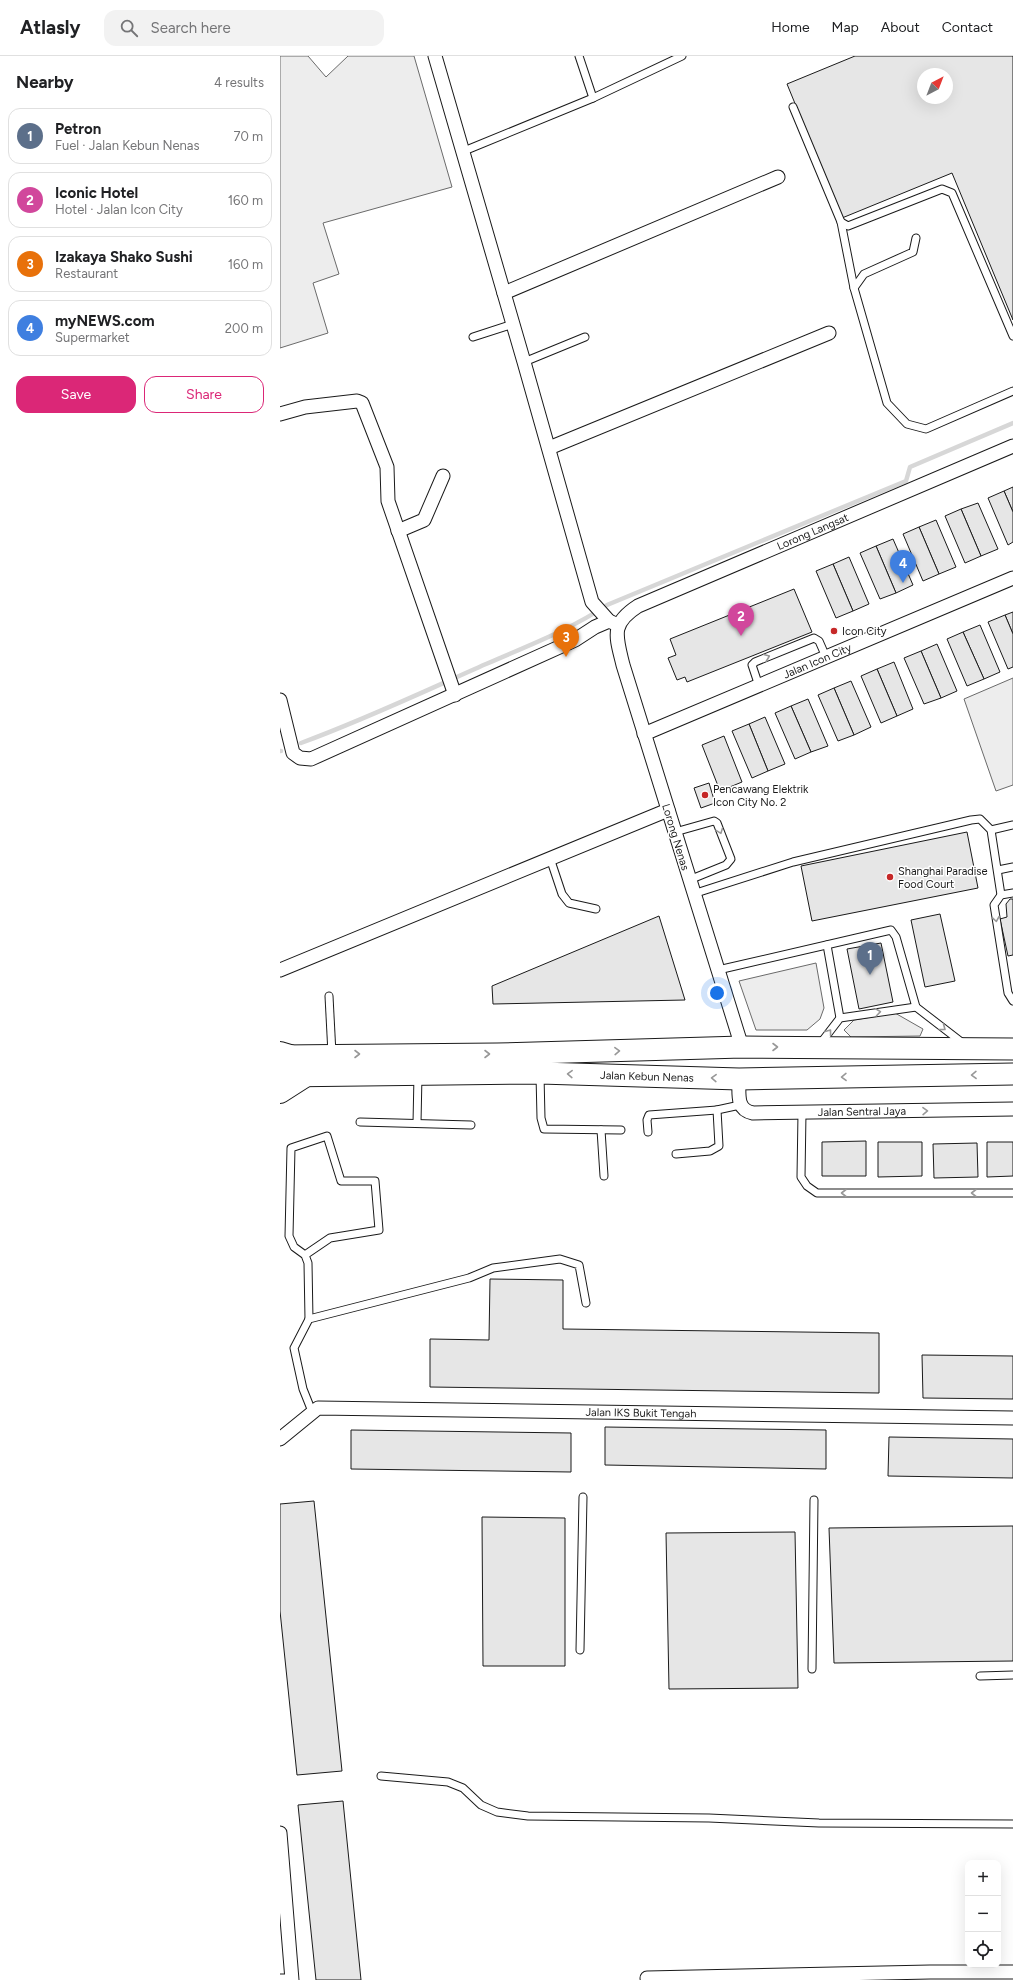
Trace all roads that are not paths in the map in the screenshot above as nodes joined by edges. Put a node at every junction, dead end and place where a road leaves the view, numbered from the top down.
1 (435, 56) edge
2 (579, 56) edge
3 (682, 56) edge
4 (593, 98) junction
5 (794, 107) dead end
6 (464, 151) junction
7 (778, 177) dead end
8 (841, 222) junction
9 (916, 238) dead end
10 (854, 288) junction
11 (504, 293) junction
12 (513, 324) junction
13 (828, 333) dead end
14 (1013, 336) edge
15 (473, 337) dead end
16 (585, 337) dead end
17 (524, 362) junction
18 (1013, 392) edge
19 (280, 414) edge
20 (1013, 446) edge
21 (549, 448) junction
22 (443, 476) dead end
23 (398, 531) junction
24 (1013, 578) edge
25 (610, 620) junction
26 (826, 657) junction
27 (759, 686) junction
28 (453, 691) junction
29 (280, 700) edge
30 (644, 734) junction
31 (668, 810) junction
32 (1013, 825) edge
33 (991, 830) junction
34 (675, 832) junction
35 (550, 858) junction
36 (1013, 867) edge
37 (998, 870) junction
38 (689, 880) junction
39 (1013, 892) edge
40 (693, 894) junction
41 (1001, 895) junction
42 (596, 909) dead end
43 (827, 945) junction
44 (280, 970) edge
45 (718, 970) junction
46 (329, 996) dead end
47 (1013, 1001) edge
48 (916, 1007) junction
49 (840, 1018) junction
50 (742, 1047) junction
51 (818, 1047) junction
52 (970, 1049) junction
53 (1013, 1049) edge
54 (332, 1054) junction
55 (283, 1055) edge
56 (540, 1073) junction
57 (418, 1074) junction
58 (1013, 1074) edge
59 (280, 1076) edge
60 (306, 1076) junction
61 (738, 1079) junction
62 (280, 1092) edge
63 (740, 1105) junction
64 (717, 1110) junction
65 (1013, 1110) edge
66 (802, 1112) junction
67 (360, 1122) dead end
68 (417, 1123) junction
69 (471, 1125) dead end
70 (601, 1130) junction
71 (621, 1130) dead end
72 (648, 1132) dead end
73 (676, 1154) dead end
74 (604, 1176) dead end
75 (1013, 1193) edge
76 (305, 1255) junction
77 (586, 1303) dead end
78 (309, 1319) junction
79 (313, 1414) junction
80 (1013, 1418) edge
81 (280, 1439) edge
82 (583, 1497) dead end
83 (814, 1500) dead end
84 (580, 1650) dead end
85 (812, 1669) dead end
86 (1013, 1675) edge
87 (980, 1676) dead end
88 (380, 1776) dead end
89 (1013, 1824) edge
90 (280, 1833) edge
91 (1013, 1972) edge
92 (647, 1978) dead end
93 (288, 1979) edge

1 - 6 street
2 - 4 lane
3 - 4 lane
4 - 6 lane
5 - 8 lane
6 - 11 street
7 - 11 street
8 - 10 lane
8 - 14 lane
9 - 10 lane
10 - 18 lane
11 - 12 street
12 - 15 lane
12 - 17 street
13 - 21 street
16 - 17 lane
17 - 21 street
19 - 23 street
20 - 25 street, Lorong Langsat
21 - 25 street
22 - 23 street
23 - 28 street
24 - 26 street, Jalan Icon City
25 - 28 street
25 - 30 street, Lorong Nenas
26 - 27 street, Jalan Icon City
27 -> 26 lane
27 - 30 street, Jalan Icon City
28 - 29 street
30 - 31 street, Lorong Nenas
31 - 34 street, Lorong Nenas
31 - 35 street
32 - 33 lane
33 - 37 lane
33 - 40 lane
34 - 38 street, Lorong Nenas
34 -> 38 lane
35 - 42 lane
35 - 44 street
36 - 37 lane
37 - 41 lane
38 - 40 street, Lorong Nenas
39 - 41 lane
40 - 45 street, Lorong Nenas
41 -> 47 lane
43 - 45 lane
43 - 48 lane
43 - 49 lane
45 - 50 street, Lorong Nenas
46 - 54 lane
49 -> 48 lane
48 -> 52 lane
51 -> 49 lane
50 -> 51 main road
54 -> 50 main road
51 - 52 main road
52 - 53 main road
54 - 55 main road
56 - 57 main road, Jalan Kebun Nenas
61 -> 56 main road, Jalan Kebun Nenas
56 - 70 lane
57 - 60 main road, Jalan Kebun Nenas
57 - 68 lane
58 -> 61 main road, Jalan Kebun Nenas
59 - 60 main road, Jalan Kebun Nenas
60 - 62 highway
61 - 63 street
63 - 64 lane
63 - 66 street, Jalan Sentral Jaya
64 - 72 lane
64 - 73 lane
66 -> 65 street, Jalan Sentral Jaya
75 -> 66 lane
67 - 68 lane
68 - 69 lane
70 - 71 lane
70 - 74 lane
76 - 76 lane
76 - 78 lane
77 - 78 lane
78 - 79 lane
79 - 80 street, Jalan IKS Bukit Tengah
79 - 81 street, Jalan IKS Bukit Tengah
82 - 84 lane
83 - 85 lane
86 - 87 lane
88 - 89 lane
90 - 93 street
91 - 92 street

